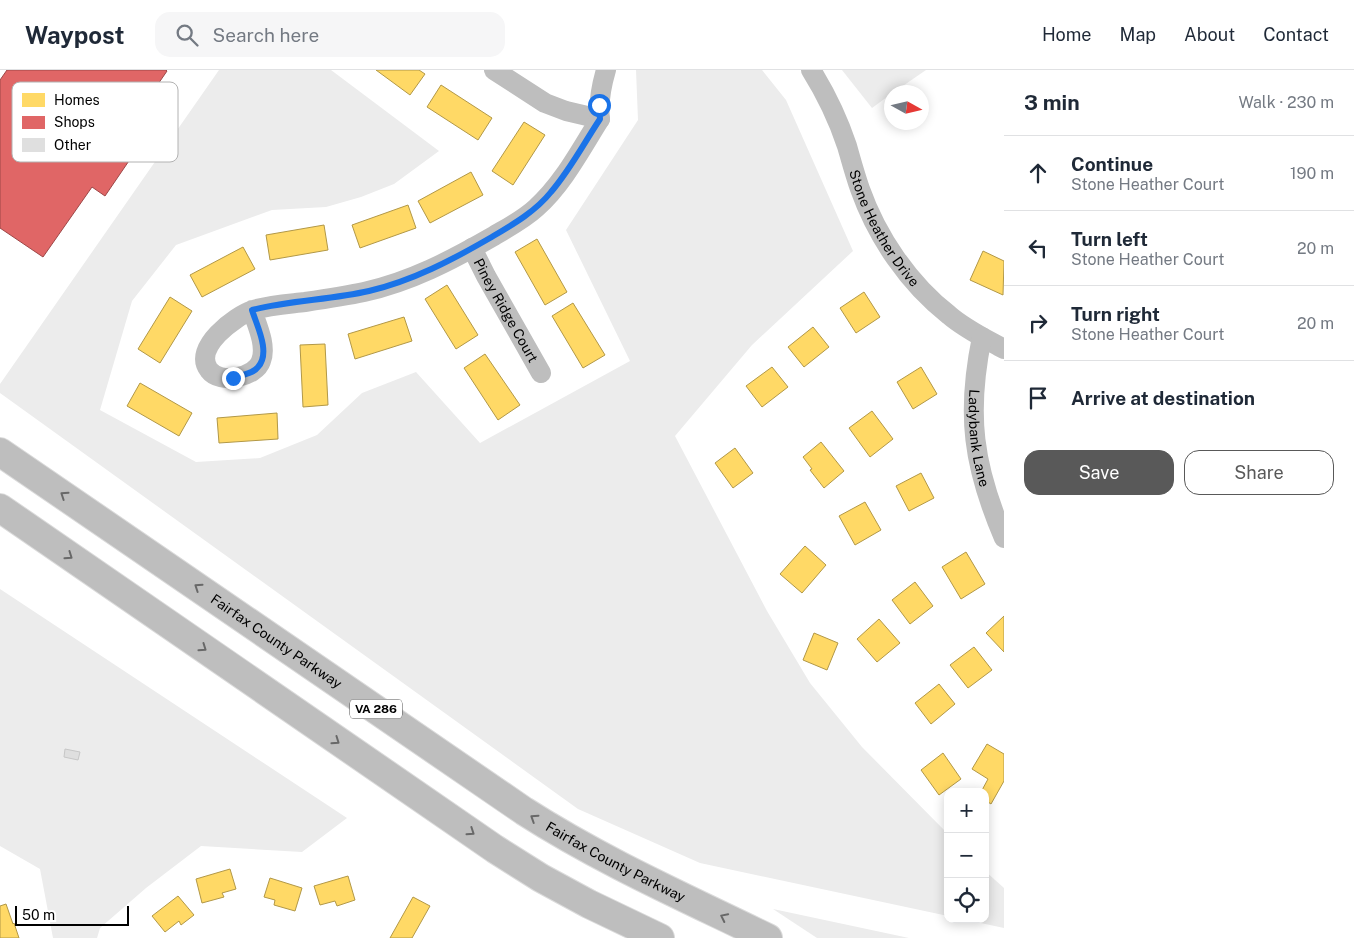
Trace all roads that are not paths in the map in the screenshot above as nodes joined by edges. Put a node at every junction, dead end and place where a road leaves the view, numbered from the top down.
1 (494, 70) edge
2 (606, 70) edge
3 (811, 70) edge
4 (600, 119) junction
5 (472, 248) junction
6 (252, 310) dead end
7 (982, 337) junction
8 (1004, 349) edge
9 (541, 373) dead end
10 (0, 452) edge
11 (0, 508) edge
12 (1004, 538) edge
13 (660, 938) edge
14 (768, 938) edge

1 - 4 street
2 - 4 street
3 - 7 street, Stone Heather Drive
4 - 5 street
5 - 6 street
5 - 9 street, Piney Ridge Court
7 - 8 street, Stone Heather Drive
7 - 12 street, Ladybank Lane
14 -> 10 highway, Fairfax County Parkway / VA 286
11 -> 13 highway

